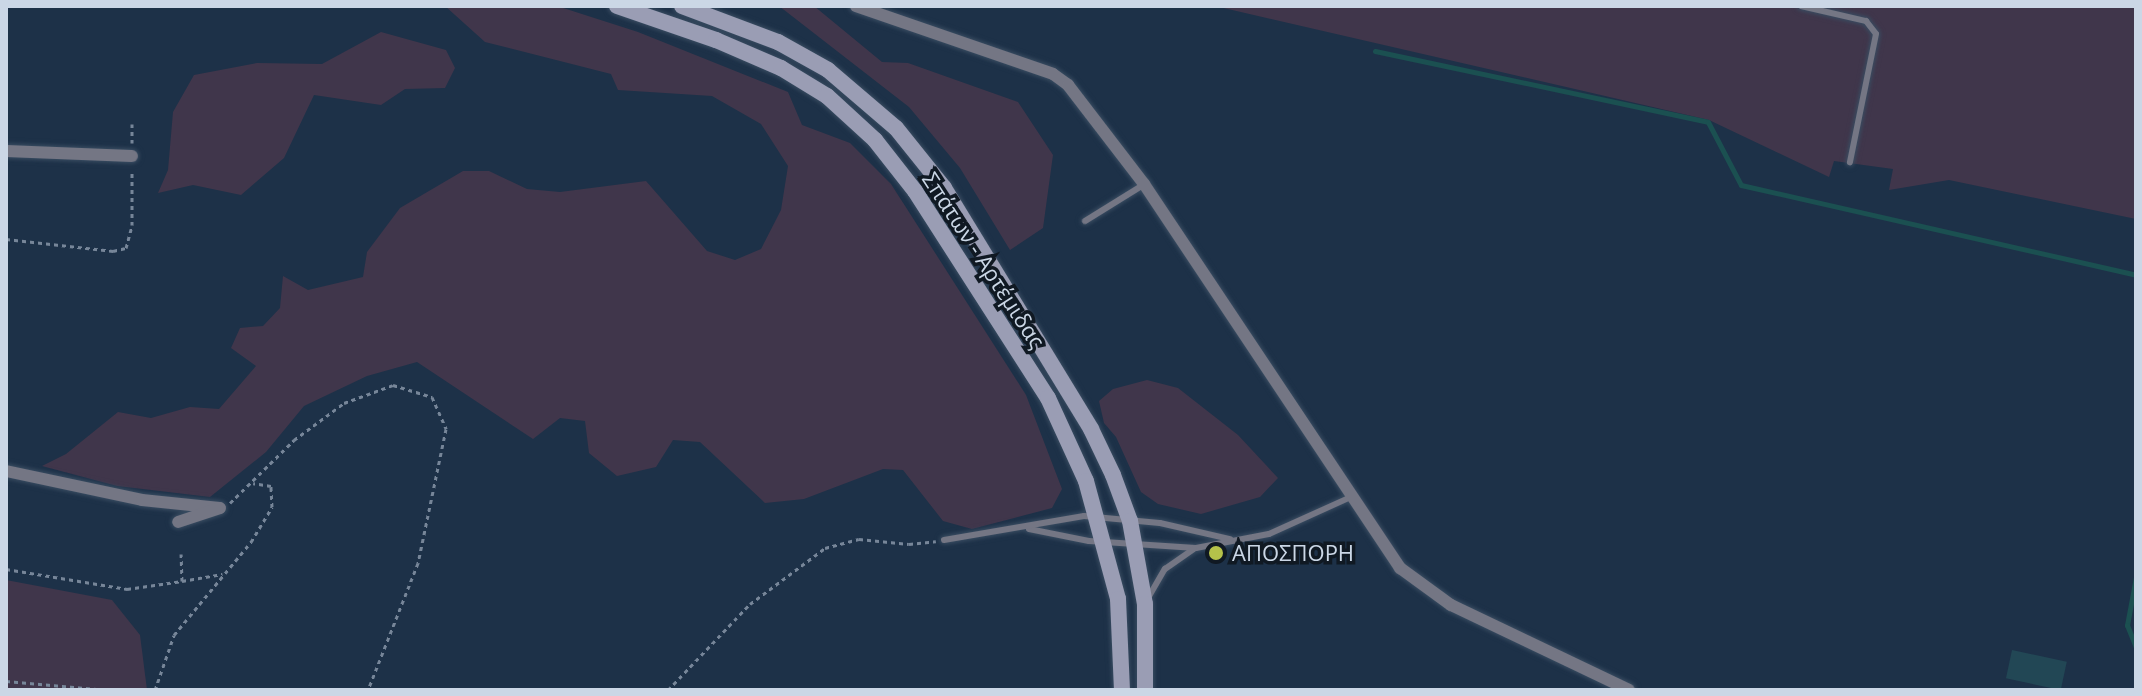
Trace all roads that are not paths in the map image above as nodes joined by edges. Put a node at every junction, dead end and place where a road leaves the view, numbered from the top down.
1 (617, 6) edge
2 (682, 6) edge
3 (856, 6) edge
4 (1801, 6) edge
5 (6, 151) edge
6 (132, 156) road end
7 (1850, 162) dead end
8 (1144, 184) junction
9 (1085, 221) dead end
10 (6, 471) edge
11 (1353, 496) junction
12 (1099, 517) junction
13 (1130, 521) junction
14 (178, 522) dead end
15 (1029, 529) junction
16 (944, 540) road end
17 (1234, 540) junction
18 (1106, 543) junction
19 (1135, 546) junction
20 (1196, 548) junction
21 (1145, 604) junction
22 (1122, 690) edge
23 (1145, 690) edge
24 (1629, 690) edge

1 - 12 main road, Σπάτων - Αρτέμιδας
2 - 13 main road, Σπάτων - Αρτέμιδας
3 - 8 street
4 - 7 lane
5 - 6 street
8 - 9 lane
8 - 11 street
10 - 14 street
11 - 17 lane
11 - 24 street
12 - 13 lane
12 - 15 lane
12 - 18 main road, Σπάτων - Αρτέμιδας
13 - 17 lane
13 - 19 main road, Σπάτων - Αρτέμιδας
15 - 16 lane
15 - 18 lane
17 - 20 lane
18 - 19 lane
18 - 22 main road, Σπάτων - Αρτέμιδας
19 - 20 lane
19 - 21 main road, Σπάτων - Αρτέμιδας
20 - 21 lane
21 - 23 main road, Σπάτων - Αρτέμιδας

